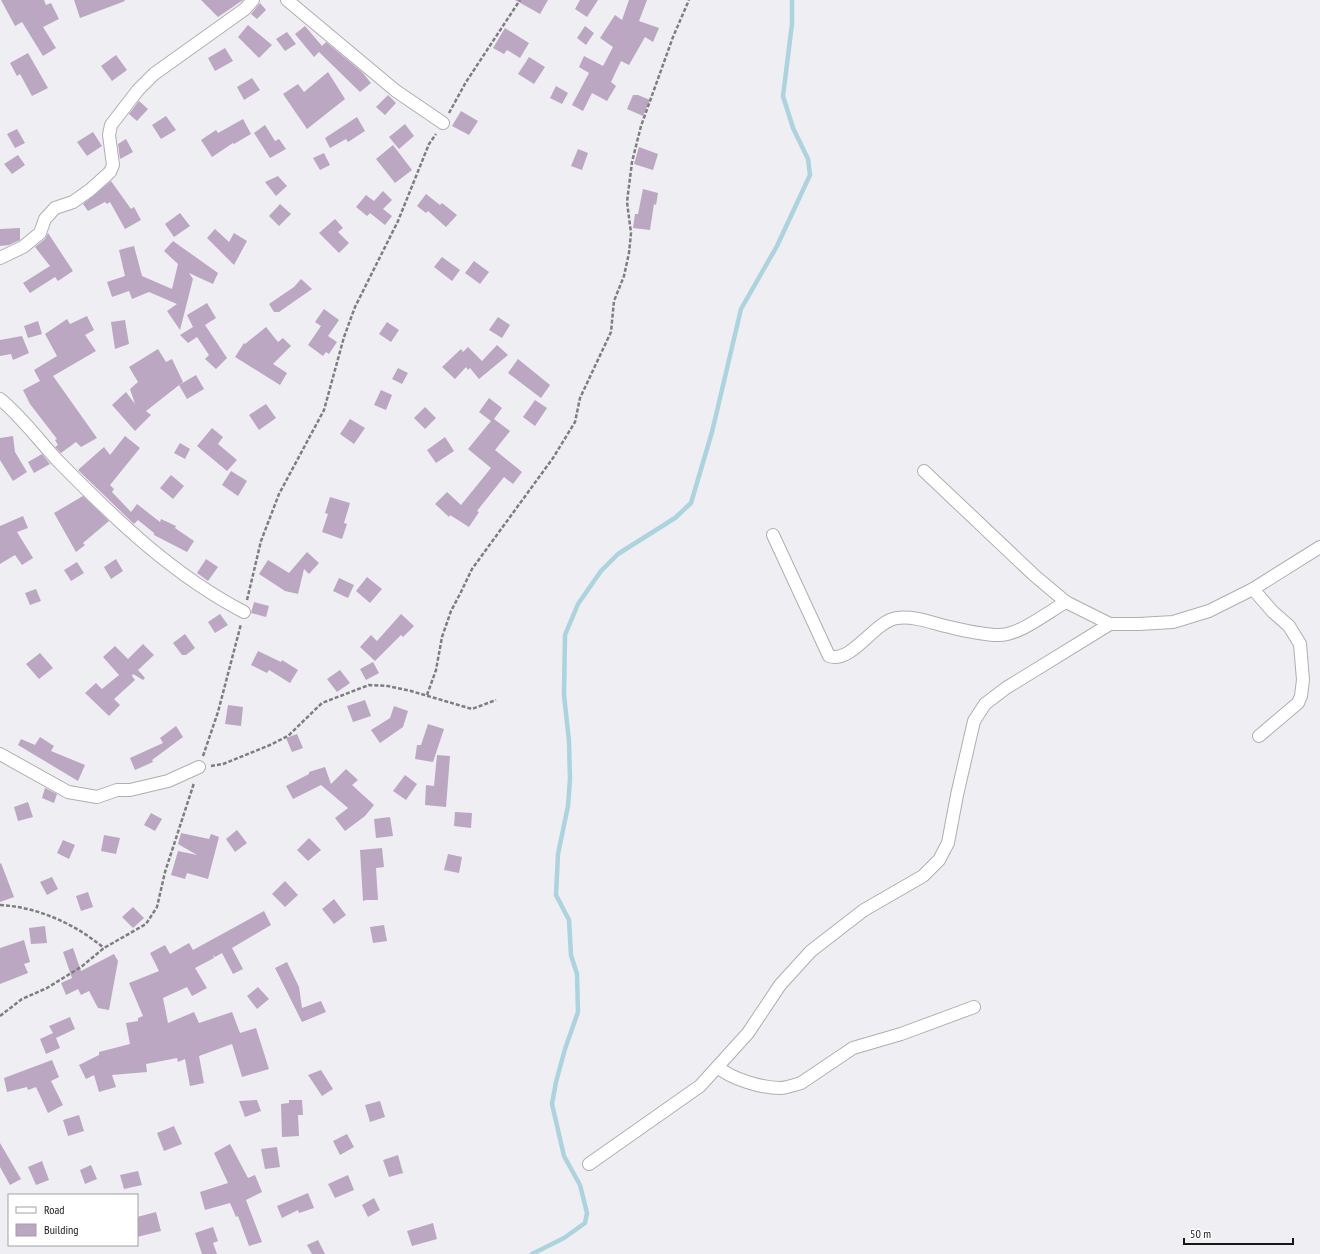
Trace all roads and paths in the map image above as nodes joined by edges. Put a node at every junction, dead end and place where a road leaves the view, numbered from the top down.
1 (253, 0) edge
2 (287, 0) edge
3 (520, 0) edge
4 (689, 0) edge
5 (443, 123) junction
6 (0, 258) edge
7 (0, 399) edge
8 (924, 471) dead end
9 (773, 535) dead end
10 (1320, 547) edge
11 (1253, 589) junction
12 (1066, 602) junction
13 (244, 612) junction
14 (1110, 624) junction
15 (427, 695) junction
16 (496, 700) dead end
17 (1259, 736) dead end
18 (0, 754) edge
19 (199, 767) junction
20 (0, 905) edge
21 (104, 948) junction
22 (974, 1007) dead end
23 (0, 1016) edge
24 (718, 1067) junction
25 (589, 1164) dead end

1 - 6 street
2 - 5 street
3 - 5 path
4 - 15 path
5 - 13 path
7 - 13 street
8 - 12 street
9 - 12 street
10 - 11 street
11 - 14 street
11 - 17 street
12 - 14 street
13 - 19 path
14 - 24 street
15 - 16 path
15 - 19 path
18 - 19 street
19 - 21 path
20 - 21 path
21 - 23 path
22 - 24 street
24 - 25 street

